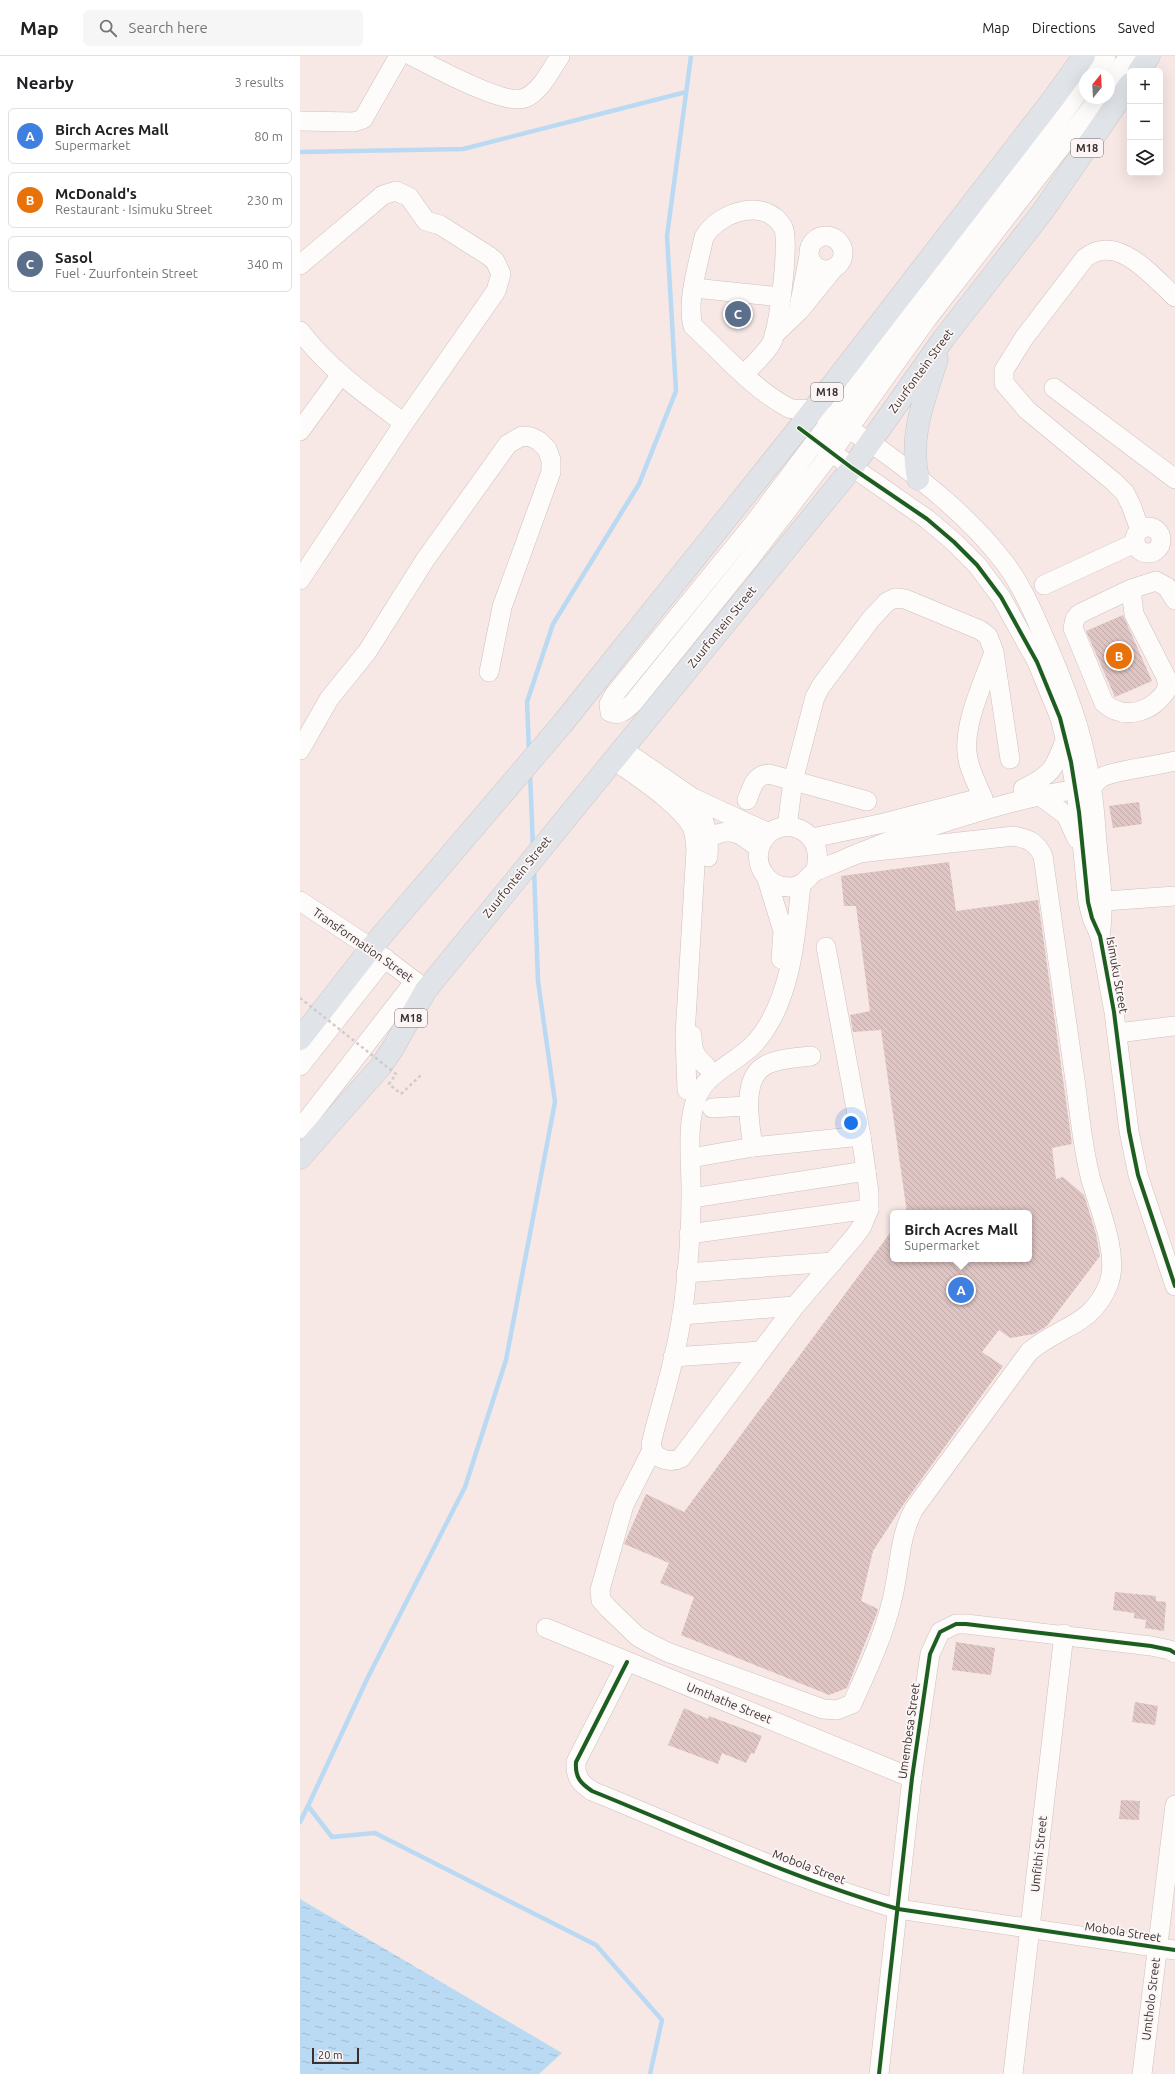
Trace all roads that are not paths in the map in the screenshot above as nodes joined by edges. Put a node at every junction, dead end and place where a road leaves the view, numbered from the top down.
1 (399, 56) edge
2 (412, 56) edge
3 (560, 56) edge
4 (1084, 56) edge
5 (1106, 56) edge
6 (1129, 56) edge
7 (1149, 56) edge
8 (1097, 68) edge
9 (1141, 68) edge
10 (1115, 76) edge
11 (1127, 88) edge
12 (1079, 92) edge
13 (1094, 104) edge
14 (300, 121) edge
15 (809, 256) junction
16 (300, 265) edge
17 (834, 268) junction
18 (694, 288) junction
19 (781, 297) junction
20 (1175, 297) edge
21 (798, 312) junction
22 (300, 331) edge
23 (774, 336) junction
24 (944, 338) junction
25 (744, 374) junction
26 (340, 376) junction
27 (1054, 388) dead end
28 (791, 409) junction
29 (831, 420) junction
30 (404, 423) junction
31 (300, 431) edge
32 (807, 434) junction
33 (870, 442) junction
34 (831, 453) junction
35 (852, 468) junction
36 (918, 479) junction
37 (1175, 479) edge
38 (1138, 536) junction
39 (1164, 545) edge
40 (300, 580) edge
41 (1156, 581) junction
42 (1044, 585) dead end
43 (1131, 589) junction
44 (1175, 600) edge
45 (1106, 601) junction
46 (1134, 614) junction
47 (994, 652) junction
48 (489, 672) dead end
49 (1066, 738) junction
50 (300, 750) edge
51 (618, 754) junction
52 (1010, 759) dead end
53 (1175, 761) edge
54 (1087, 780) junction
55 (793, 781) junction
56 (1031, 792) junction
57 (693, 798) junction
58 (983, 798) junction
59 (747, 800) dead end
60 (867, 801) dead end
61 (787, 827) junction
62 (708, 838) junction
63 (812, 838) junction
64 (764, 841) junction
65 (1082, 851) junction
66 (859, 853) junction
67 (815, 872) junction
68 (767, 879) junction
69 (801, 884) junction
70 (1175, 896) edge
71 (300, 901) edge
72 (1096, 901) junction
73 (826, 947) dead end
74 (378, 953) junction
75 (420, 986) junction
76 (1175, 1026) edge
77 (1116, 1033) junction
78 (300, 1039) edge
79 (811, 1056) dead end
80 (300, 1066) edge
81 (706, 1066) junction
82 (687, 1090) junction
83 (747, 1106) junction
84 (712, 1108) dead end
85 (300, 1129) edge
86 (860, 1136) junction
87 (753, 1148) junction
88 (300, 1158) edge
89 (691, 1165) junction
90 (866, 1171) junction
91 (692, 1198) junction
92 (869, 1209) junction
93 (689, 1234) junction
94 (833, 1262) junction
95 (686, 1273) junction
96 (1175, 1286) edge
97 (795, 1306) junction
98 (682, 1315) junction
99 (761, 1352) junction
100 (673, 1357) junction
101 (652, 1450) junction
102 (546, 1628) dead end
103 (1064, 1634) junction
104 (1175, 1653) edge
105 (627, 1662) junction
106 (912, 1778) junction
107 (1175, 1805) edge
108 (898, 1909) junction
109 (1030, 1929) junction
110 (1166, 1949) edge
111 (879, 2074) edge
112 (1013, 2074) edge
113 (1142, 2074) edge

1 - 14 street
2 - 3 street
4 - 29 main road, M18
5 - 8 street
6 - 10 street
7 - 9 main road
11 - 24 main road, Zuurfontein Street / M18
12 - 29 street
13 - 29 street
15 - 17 street
15 - 17 street
15 - 21 street
16 - 30 street
17 - 21 street
18 - 19 street
18 - 19 street
18 - 25 street
19 - 23 street
20 - 38 street
21 - 23 street
22 - 26 street
23 - 25 street
24 - 33 main road, Zuurfontein Street / M18
24 - 36 main road
25 - 28 street
26 - 30 street
26 - 31 street
27 - 37 street
28 - 29 street
28 - 32 street
29 - 32 main road, M18
29 - 33 street, Isimuku Street
29 - 34 street
30 - 40 street
32 - 34 street, Isimuku Street
32 - 34 street
32 - 74 main road, M18
33 - 35 main road, Zuurfontein Street / M18
33 - 36 street, Isimuku Street
34 - 35 street, Isimuku Street
35 - 49 street, Isimuku Street
35 - 51 main road, Zuurfontein Street / M18
36 - 54 street, Isimuku Street
38 - 39 street
38 - 42 street
39 - 41 street
41 - 43 street
41 - 44 street
43 - 45 street
43 - 46 street
45 - 46 street
45 - 46 street
47 - 52 street
47 - 55 street
47 - 58 street
48 - 50 street
49 - 54 street, Isimuku Street
49 - 56 street
51 - 57 street
51 - 75 main road, Zuurfontein Street / M18
51 - 82 street
53 - 54 street
54 - 56 street
54 - 65 street, Isimuku Street
54 - 72 street, Isimuku Street
55 - 59 street
55 - 60 street
55 - 61 street
56 - 58 street
56 - 65 street
56 - 66 street
57 - 62 street
57 - 64 street
58 - 63 street
61 - 63 street
61 - 64 street
62 - 64 street
62 - 81 street
63 - 67 street
64 - 68 street
65 - 72 street, Isimuku Street
66 - 67 street
66 - 101 street
67 - 69 street
68 - 69 street
68 - 81 street
69 - 89 street
70 - 72 street
71 - 74 street, Transformation Street
72 - 77 street, Isimuku Street
73 - 86 street
74 - 75 street, Transformation Street
74 - 78 main road, M18
74 - 80 street
75 - 85 street
75 - 88 main road, Zuurfontein Street / M18
76 - 77 street
77 - 96 street, Isimuku Street
79 - 83 street
81 - 82 street
82 - 89 street
83 - 84 street
83 - 87 street
86 - 87 street
86 - 90 street
87 - 89 street
89 - 91 street
90 - 91 street
90 - 92 street
91 - 93 street
92 - 93 street
92 - 94 street
93 - 95 street
94 - 95 street
94 - 97 street
95 - 98 street
97 - 98 street
97 - 99 street
98 - 100 street
99 - 100 street
99 - 101 street
100 - 101 street
102 - 105 street, Umthathe Street
103 - 104 street, Umembesa Street
103 - 106 street, Umembesa Street
103 - 109 street, Umfithi Street
105 - 106 street, Umthathe Street
105 - 108 street, Mobola Street
106 - 108 street, Umembesa Street
107 - 110 street, Umtholo Street
108 - 109 street, Mobola Street
108 - 111 street, Umembesa Street
109 - 110 street, Mobola Street
109 - 112 street, Umfithi Street
110 - 113 street, Umtholo Street

